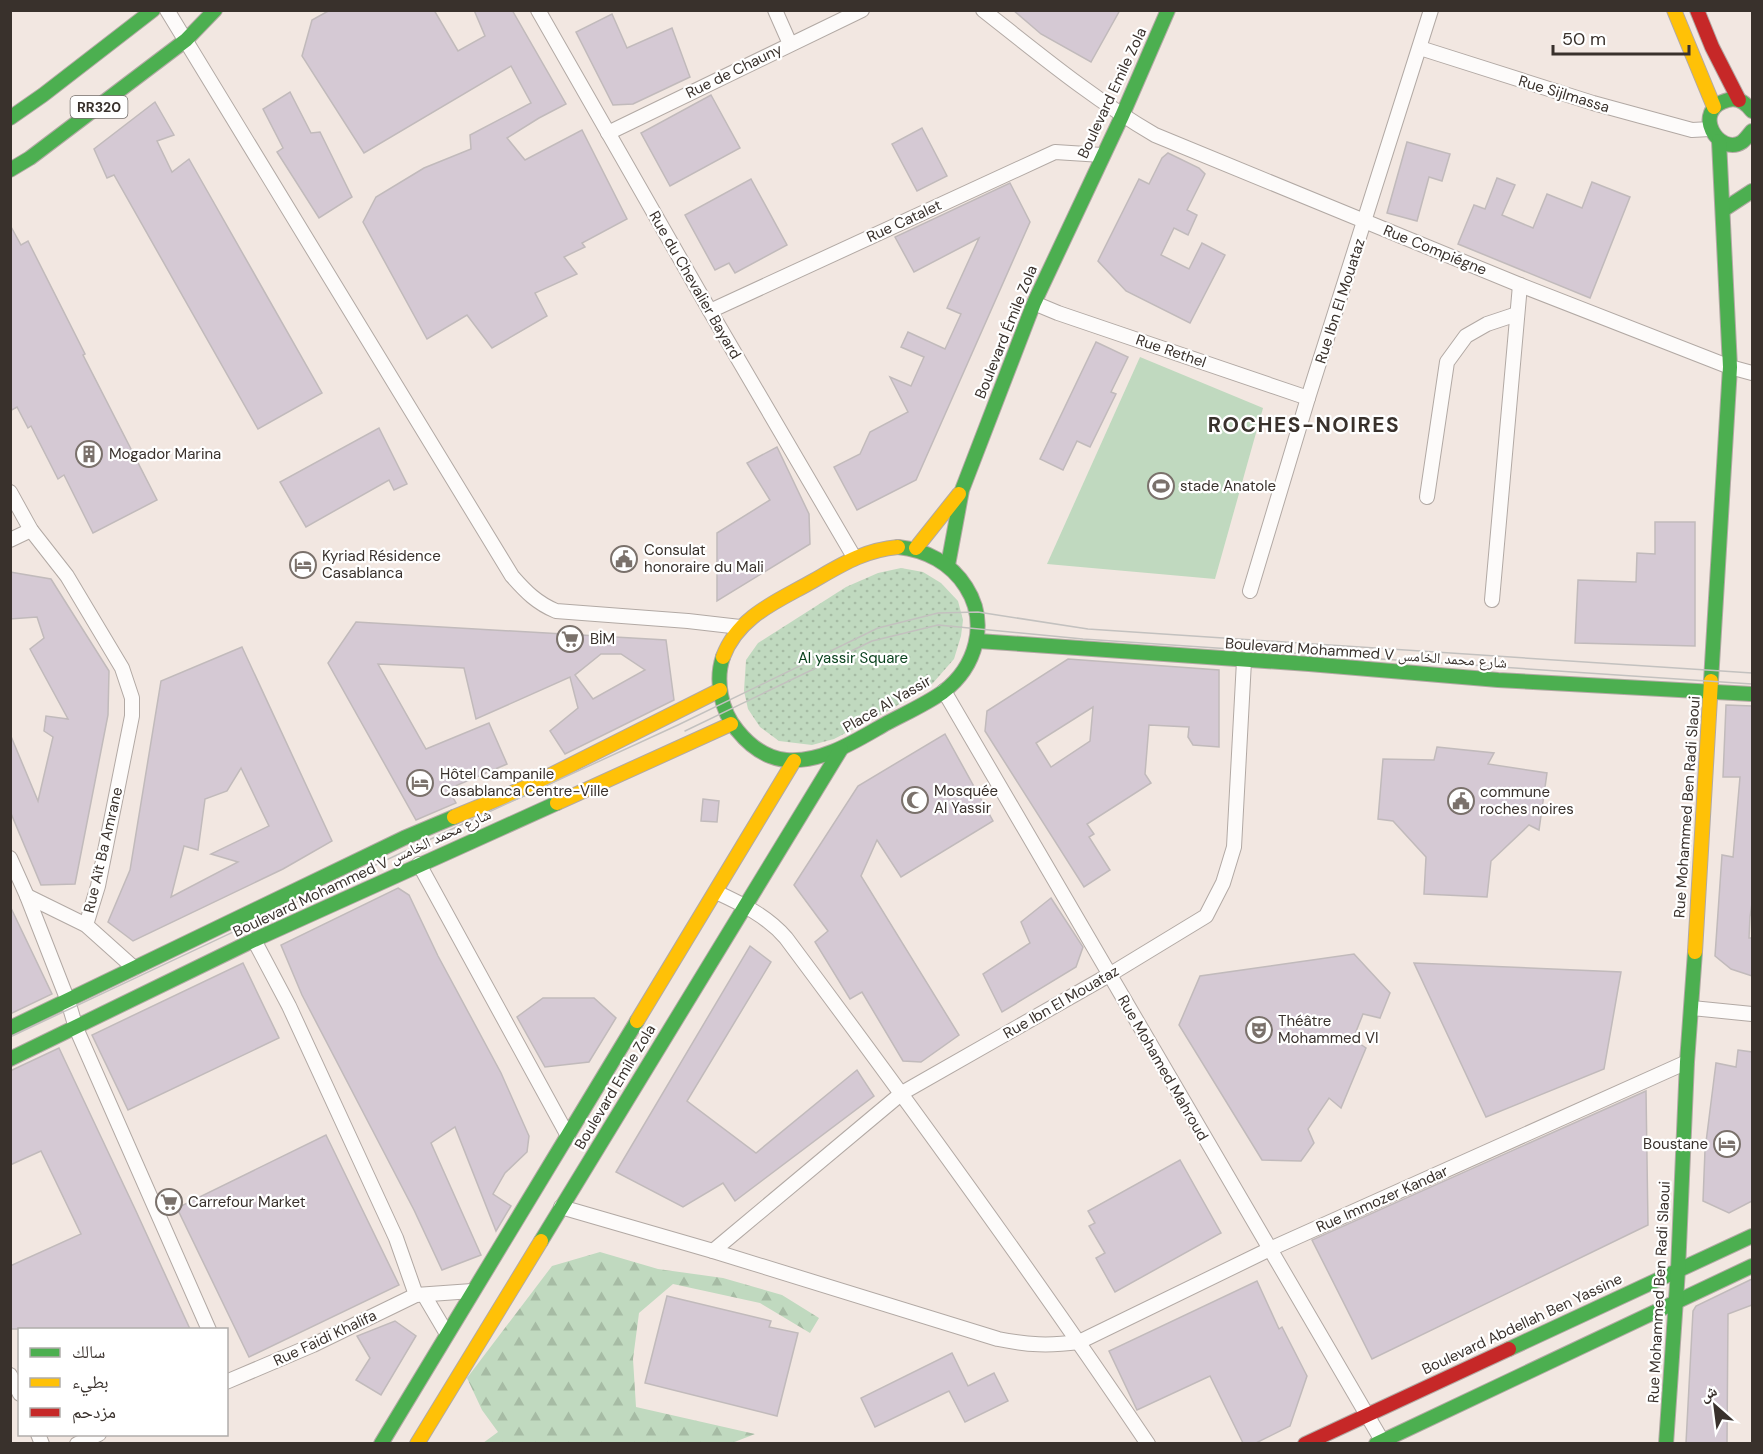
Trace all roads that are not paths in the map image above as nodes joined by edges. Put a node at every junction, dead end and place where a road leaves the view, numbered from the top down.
1 (153, 10) edge
2 (167, 10) edge
3 (215, 10) edge
4 (538, 10) edge
5 (775, 10) edge
6 (862, 10) edge
7 (983, 10) edge
8 (1168, 10) edge
9 (1431, 10) edge
10 (1674, 10) edge
11 (1697, 10) edge
12 (186, 40) junction
13 (790, 44) junction
14 (1419, 48) junction
15 (1739, 100) junction
16 (1714, 107) junction
17 (1752, 111) edge
18 (1122, 116) junction
19 (10, 118) edge
20 (1710, 129) junction
21 (608, 133) junction
22 (1752, 134) edge
23 (1719, 141) junction
24 (1738, 143) junction
25 (1102, 155) junction
26 (10, 170) edge
27 (1721, 172) junction
28 (1086, 189) joint
29 (1752, 191) edge
30 (1723, 210) junction
31 (1365, 221) junction
32 (1520, 285) junction
33 (1034, 303) junction
34 (710, 311) junction
35 (1517, 315) junction
36 (1730, 367) junction
37 (1752, 373) edge
38 (1308, 398) junction
39 (962, 490) junction
40 (10, 492) edge
41 (1427, 497) dead end
42 (31, 530) junction
43 (10, 540) edge
44 (916, 548) junction
45 (854, 557) junction
46 (948, 565) junction
47 (1250, 591) dead end
48 (1492, 600) dead end
49 (740, 627) junction
50 (978, 642) junction
51 (1244, 661) junction
52 (720, 690) junction
53 (944, 691) junction
54 (1712, 691) junction
55 (1752, 694) edge
56 (731, 724) junction
57 (842, 749) junction
58 (794, 761) junction
59 (10, 858) edge
60 (419, 864) junction
61 (716, 892) junction
62 (27, 896) junction
63 (746, 906) junction
64 (86, 925) junction
65 (254, 940) junction
66 (134, 968) junction
67 (1109, 975) junction
68 (68, 1001) junction
69 (1692, 1008) junction
70 (1752, 1014) edge
71 (10, 1028) edge
72 (76, 1028) junction
73 (10, 1059) edge
74 (1687, 1062) junction
75 (902, 1093) junction
76 (568, 1136) junction
77 (561, 1207) junction
78 (1752, 1236) edge
79 (1270, 1249) junction
80 (713, 1251) junction
81 (1752, 1266) edge
82 (1677, 1270) junction
83 (472, 1292) junction
84 (420, 1295) junction
85 (1676, 1302) junction
86 (1588, 1311) junction
87 (209, 1328) edge
88 (447, 1334) junction
89 (1600, 1337) junction
90 (1079, 1342) junction
91 (10, 1375) edge
92 (228, 1377) edge
93 (18, 1390) edge
94 (1366, 1414) junction
95 (94, 1436) edge
96 (77, 1443) edge
97 (381, 1443) edge
98 (417, 1443) edge
99 (1148, 1443) edge
100 (1305, 1443) edge
101 (1380, 1443) edge
102 (1666, 1443) edge

1 - 19 street, RR320
2 - 12 street
3 - 12 street, RR320
4 - 21 street, Rue du Chevalier Bayard
5 - 13 street
6 - 13 street, Rue de Chauny
7 - 18 street, Rue Compiégne
8 - 18 street, Boulevard Emile Zola
9 - 14 street, Rue Ibn El Mouataz
10 - 16 street
11 - 15 street
12 - 26 street, RR320
12 - 49 street
13 - 21 street, Rue de Chauny
14 - 20 street, Rue Sijlmassa
14 - 31 street, Rue Ibn El Mouataz
15 - 16 street
15 - 17 street
16 - 20 street
18 - 25 street, Boulevard Emile Zola
18 - 31 street, Rue Compiégne
20 - 23 street
21 - 34 street, Rue du Chevalier Bayard
22 - 24 street
23 - 24 street
23 - 27 street, Rue Mohammed Ben Radi Slaoui
24 - 27 street
25 - 28 street, Boulevard Emile Zola
25 - 34 street, Rue Catalet
27 - 30 street, Rue Mohammed Ben Radi Slaoui
28 - 33 street, Boulevard Émile Zola
29 - 30 street
30 - 36 street, Rue Mohammed Ben Radi Slaoui
31 - 32 street, Rue Compiégne
31 - 38 street, Rue Ibn El Mouataz
32 - 35 street
32 - 36 street, Rue Compiégne
33 - 38 street, Rue Rethel
33 - 39 street, Boulevard Émile Zola
34 - 45 street, Rue du Chevalier Bayard
35 - 41 street
35 - 48 street
36 - 37 street, Rue Compiégne
36 - 54 street, Rue Mohammed Ben Radi Slaoui
38 - 47 street, Rue Ibn El Mouataz
39 - 44 street, Boulevard Émile Zola
39 - 46 street, Boulevard Émile Zola
40 - 42 street, Rue Aït Ba Amrane
42 - 43 street
42 - 64 street, Rue Aït Ba Amrane
44 - 45 street, Place Al Yassir
44 - 46 street, Place Al Yassir
45 - 49 street, Place Al Yassir
46 - 50 street, Place Al Yassir
49 - 52 street, Place Al Yassir
50 - 51 street, Boulevard Mohammed V شارع محمد الخامس
50 - 53 street, Place Al Yassir
51 - 54 street, Boulevard Mohammed V شارع محمد الخامس
51 - 67 street, Rue Ibn El Mouataz
52 - 56 street, Place Al Yassir
52 - 66 street, Boulevard Mohammed V شارع محمد الخامس
53 - 57 street, Place Al Yassir
53 - 67 street, Rue Mohamed Mahroud
54 - 55 street, Boulevard Mohammed V شارع محمد الخامس
54 - 69 street, Rue Mohammed Ben Radi Slaoui
56 - 58 street, Place Al Yassir
56 - 60 street, Boulevard Mohammed V شارع محمد الخامس
57 - 58 street, Place Al Yassir
57 - 63 street, Boulevard Emile Zola
58 - 61 street, Boulevard Emile Zola
59 - 62 street
60 - 65 street, Boulevard Mohammed V شارع محمد الخامس
60 - 76 street
61 - 63 street
61 - 76 street, Boulevard Emile Zola
62 - 64 street, Rue Aït Ba Amrane
62 - 68 street
63 - 75 street
63 - 77 street, Boulevard Emile Zola
64 - 66 street
65 - 72 street, Boulevard Mohammed V شارع محمد الخامس
65 - 84 street
66 - 68 street, Boulevard Mohammed V شارع محمد الخامس
67 - 75 street, Rue Ibn El Mouataz
67 - 79 street, Rue Mohamed Mahroud
68 - 71 street, Boulevard Mohammed V شارع محمد الخامس
68 - 72 street
69 - 70 street
69 - 74 street, Rue Mohammed Ben Radi Slaoui
72 - 73 street, Boulevard Mohammed V شارع محمد الخامس
72 - 87 street
74 - 79 street, Rue Immozer Kandar
74 - 82 street, Rue Mohammed Ben Radi Slaoui
75 - 80 street, Rue Ibn El Mouataz
75 - 90 street
76 - 83 street, Boulevard Emile Zola
77 - 80 street, Rue Immozer Kandar
77 - 98 street, Boulevard Emile Zola
78 - 82 street, Boulevard Abdellah Ben Yassine
79 - 90 street, Rue Immozer Kandar
79 - 94 street, Rue Mohamed Mahroud
80 - 90 street, Rue Immozer Kandar
81 - 85 street
82 - 85 street, Rue Mohammed Ben Radi Slaoui
82 - 86 street, Boulevard Abdellah Ben Yassine
83 - 84 street, Rue Faidi Khalifa
83 - 88 street, Boulevard Emile Zola
84 - 88 street
84 - 92 street, Rue Faidi Khalifa
85 - 89 street
85 - 102 street, Rue Mohammed Ben Radi Slaoui
86 - 89 street
86 - 94 street, Boulevard Abdellah Ben Yassine
88 - 97 street, Boulevard Emile Zola
89 - 101 street
90 - 99 street
91 - 93 street
94 - 100 street, Boulevard Abdellah Ben Yassine
94 - 101 street, Rue Mohamed Mahroud
95 - 96 street

